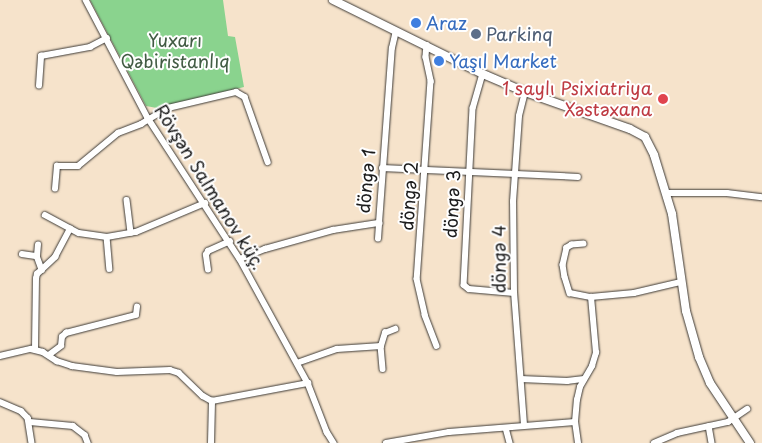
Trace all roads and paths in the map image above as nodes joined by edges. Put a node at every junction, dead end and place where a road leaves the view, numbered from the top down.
1 (86, 0) edge
2 (333, 0) edge
3 (396, 31) junction
4 (107, 38) junction
5 (426, 46) junction
6 (483, 74) junction
7 (39, 86) dead end
8 (525, 92) junction
9 (148, 118) junction
10 (268, 162) dead end
11 (382, 168) junction
12 (425, 169) junction
13 (468, 171) junction
14 (514, 173) junction
15 (578, 177) dead end
16 (55, 189) dead end
17 (666, 193) junction
18 (762, 198) edge
19 (127, 200) dead end
20 (205, 203) junction
21 (45, 215) dead end
22 (379, 223) junction
23 (70, 229) junction
24 (131, 233) junction
25 (107, 237) junction
26 (378, 239) dead end
27 (230, 241) junction
28 (584, 244) dead end
29 (38, 245) dead end
30 (22, 254) dead end
31 (37, 256) junction
32 (240, 259) junction
33 (110, 269) dead end
34 (42, 270) junction
35 (208, 270) dead end
36 (681, 282) junction
37 (514, 293) junction
38 (591, 297) junction
39 (137, 306) dead end
40 (395, 329) dead end
41 (381, 346) junction
42 (437, 346) dead end
43 (35, 349) junction
44 (49, 355) junction
45 (0, 356) edge
46 (297, 363) junction
47 (383, 369) dead end
48 (522, 379) junction
49 (584, 379) junction
50 (308, 383) junction
51 (212, 401) junction
52 (0, 402) edge
53 (746, 409) dead end
54 (734, 418) junction
55 (30, 422) junction
56 (575, 422) junction
57 (524, 425) junction
58 (709, 426) junction
59 (506, 428) junction
60 (32, 443) edge
61 (88, 443) edge
62 (211, 443) edge
63 (333, 443) edge
64 (386, 443) edge
65 (510, 443) edge
66 (578, 443) edge
67 (655, 443) edge
68 (712, 443) edge
69 (750, 443) edge

1 - 4 street, Rövşən Salmanov küç.
2 - 3 main road
3 - 5 main road
3 - 11 street, döngə 1
4 - 7 street
4 - 9 street, Rövşən Salmanov küç.
5 - 6 main road
5 - 12 street, döngə 2
6 - 8 main road
6 - 13 street, döngə 3
8 - 14 street, döngə 4
8 - 17 main road
9 - 10 street
9 - 16 street
9 - 20 street, Rövşən Salmanov küç.
11 - 12 street
11 - 22 street, döngə 1
12 - 13 street
12 - 42 street, döngə 2
13 - 14 street
13 - 37 street, döngə 3
14 - 15 street
14 - 37 street, döngə 4
17 - 18 street
17 - 36 main road
19 - 24 street
20 - 24 street
20 - 27 street, Rövşən Salmanov küç.
21 - 23 street
22 - 26 street
22 - 32 street, döngə 1
23 - 25 street
23 - 34 street
24 - 25 street
25 - 33 street
27 - 32 street, Rövşən Salmanov küç.
27 - 35 street
28 - 38 street
29 - 31 street
30 - 31 street
31 - 34 street
32 - 46 street, Rövşən Salmanov küç.
34 - 43 street
36 - 38 street
36 - 54 main road
37 - 48 street, döngə 4
38 - 49 street
39 - 44 street
40 - 41 street
41 - 46 street
41 - 47 street
43 - 44 street
43 - 45 street
44 - 51 street
46 - 50 street, Rövşən Salmanov küç.
48 - 49 street
48 - 57 street, döngə 4
49 - 56 street
50 - 51 street
50 - 63 street, Rövşən Salmanov küç.
51 - 62 street
52 - 55 street
53 - 54 street
54 - 58 street
54 - 69 main road
55 - 60 street
55 - 61 street
56 - 57 street
56 - 66 street
57 - 59 street
58 - 67 street
58 - 68 street
59 - 64 street
59 - 65 street

